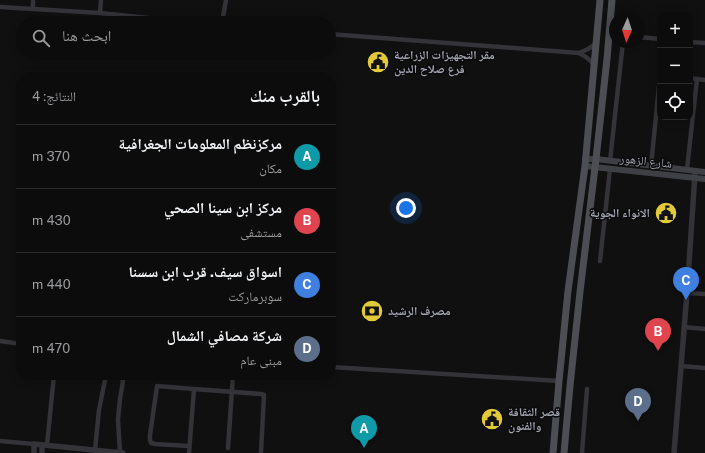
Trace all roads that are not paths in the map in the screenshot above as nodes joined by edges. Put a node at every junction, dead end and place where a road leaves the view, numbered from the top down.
1 (33, 0) edge
2 (101, 0) edge
3 (226, 0) edge
4 (600, 0) edge
5 (612, 0) edge
6 (0, 7) edge
7 (32, 9) junction
8 (612, 12) edge
9 (100, 13) junction
10 (129, 16) edge
11 (223, 16) edge
12 (336, 35) edge
13 (645, 38) edge
14 (657, 39) edge
15 (693, 42) edge
16 (705, 43) edge
17 (596, 44) junction
18 (610, 48) edge
19 (622, 48) edge
20 (579, 53) junction
21 (594, 65) junction
22 (693, 78) edge
23 (697, 79) junction
24 (705, 80) edge
25 (659, 84) edge
26 (585, 158) junction
27 (596, 159) junction
28 (610, 161) junction
29 (585, 166) junction
30 (651, 166) junction
31 (595, 167) junction
32 (610, 169) junction
33 (687, 170) junction
34 (705, 172) edge
35 (695, 174) junction
36 (705, 179) edge
37 (600, 261) dead end
38 (687, 293) junction
39 (705, 294) edge
40 (684, 327) junction
41 (705, 329) edge
42 (0, 341) edge
43 (16, 343) edge
44 (681, 366) junction
45 (336, 367) edge
46 (705, 368) edge
47 (53, 380) edge
48 (105, 380) edge
49 (123, 380) edge
50 (233, 380) edge
51 (559, 381) junction
52 (194, 389) junction
53 (588, 389) dead end
54 (232, 391) junction
55 (0, 442) edge
56 (34, 444) junction
57 (45, 445) junction
58 (189, 446) junction
59 (228, 448) dead end
60 (95, 450) junction
61 (261, 452) dead end
62 (34, 453) edge
63 (42, 453) edge
64 (121, 453) edge
65 (189, 453) edge
66 (553, 453) edge
67 (564, 453) edge
68 (582, 453) edge
69 (674, 453) edge

1 - 7 street
2 - 9 street
3 - 11 street
4 - 17 main road
5 - 8 main road
6 - 7 street
7 - 9 street
9 - 10 street
12 - 20 street
13 - 14 street
15 - 16 street
17 - 20 street
17 - 21 main road
18 - 27 main road
19 - 28 street
20 - 21 street
21 - 26 main road
22 - 23 street
23 - 24 street
23 - 33 street
25 - 30 street
26 - 27 main road, شارع الزهور
26 - 29 main road
27 - 28 main road, شارع الزهور
27 - 31 main road
28 - 30 main road, شارع الزهور
29 - 31 main road, شارع الزهور
29 - 51 main road
30 - 33 main road, شارع الزهور
31 - 32 main road, شارع الزهور
31 - 67 main road
32 - 35 main road, شارع الزهور
32 - 37 street
33 - 35 main road, شارع الزهور
34 - 35 main road, شارع الزهور
35 - 36 main road, شارع الزهور
35 - 38 street
38 - 39 street
38 - 40 street
40 - 41 street
40 - 44 street
42 - 43 street
44 - 46 street
44 - 69 street
45 - 51 street
47 - 57 street
48 - 60 street
49 - 64 street
50 - 54 street
51 - 66 main road
52 - 54 street
52 - 58 street
52 - 58 street
53 - 68 street
54 - 59 street
54 - 61 street
55 - 56 street
56 - 57 street
56 - 62 street
57 - 60 street
57 - 63 street
58 - 65 street
60 - 64 street

